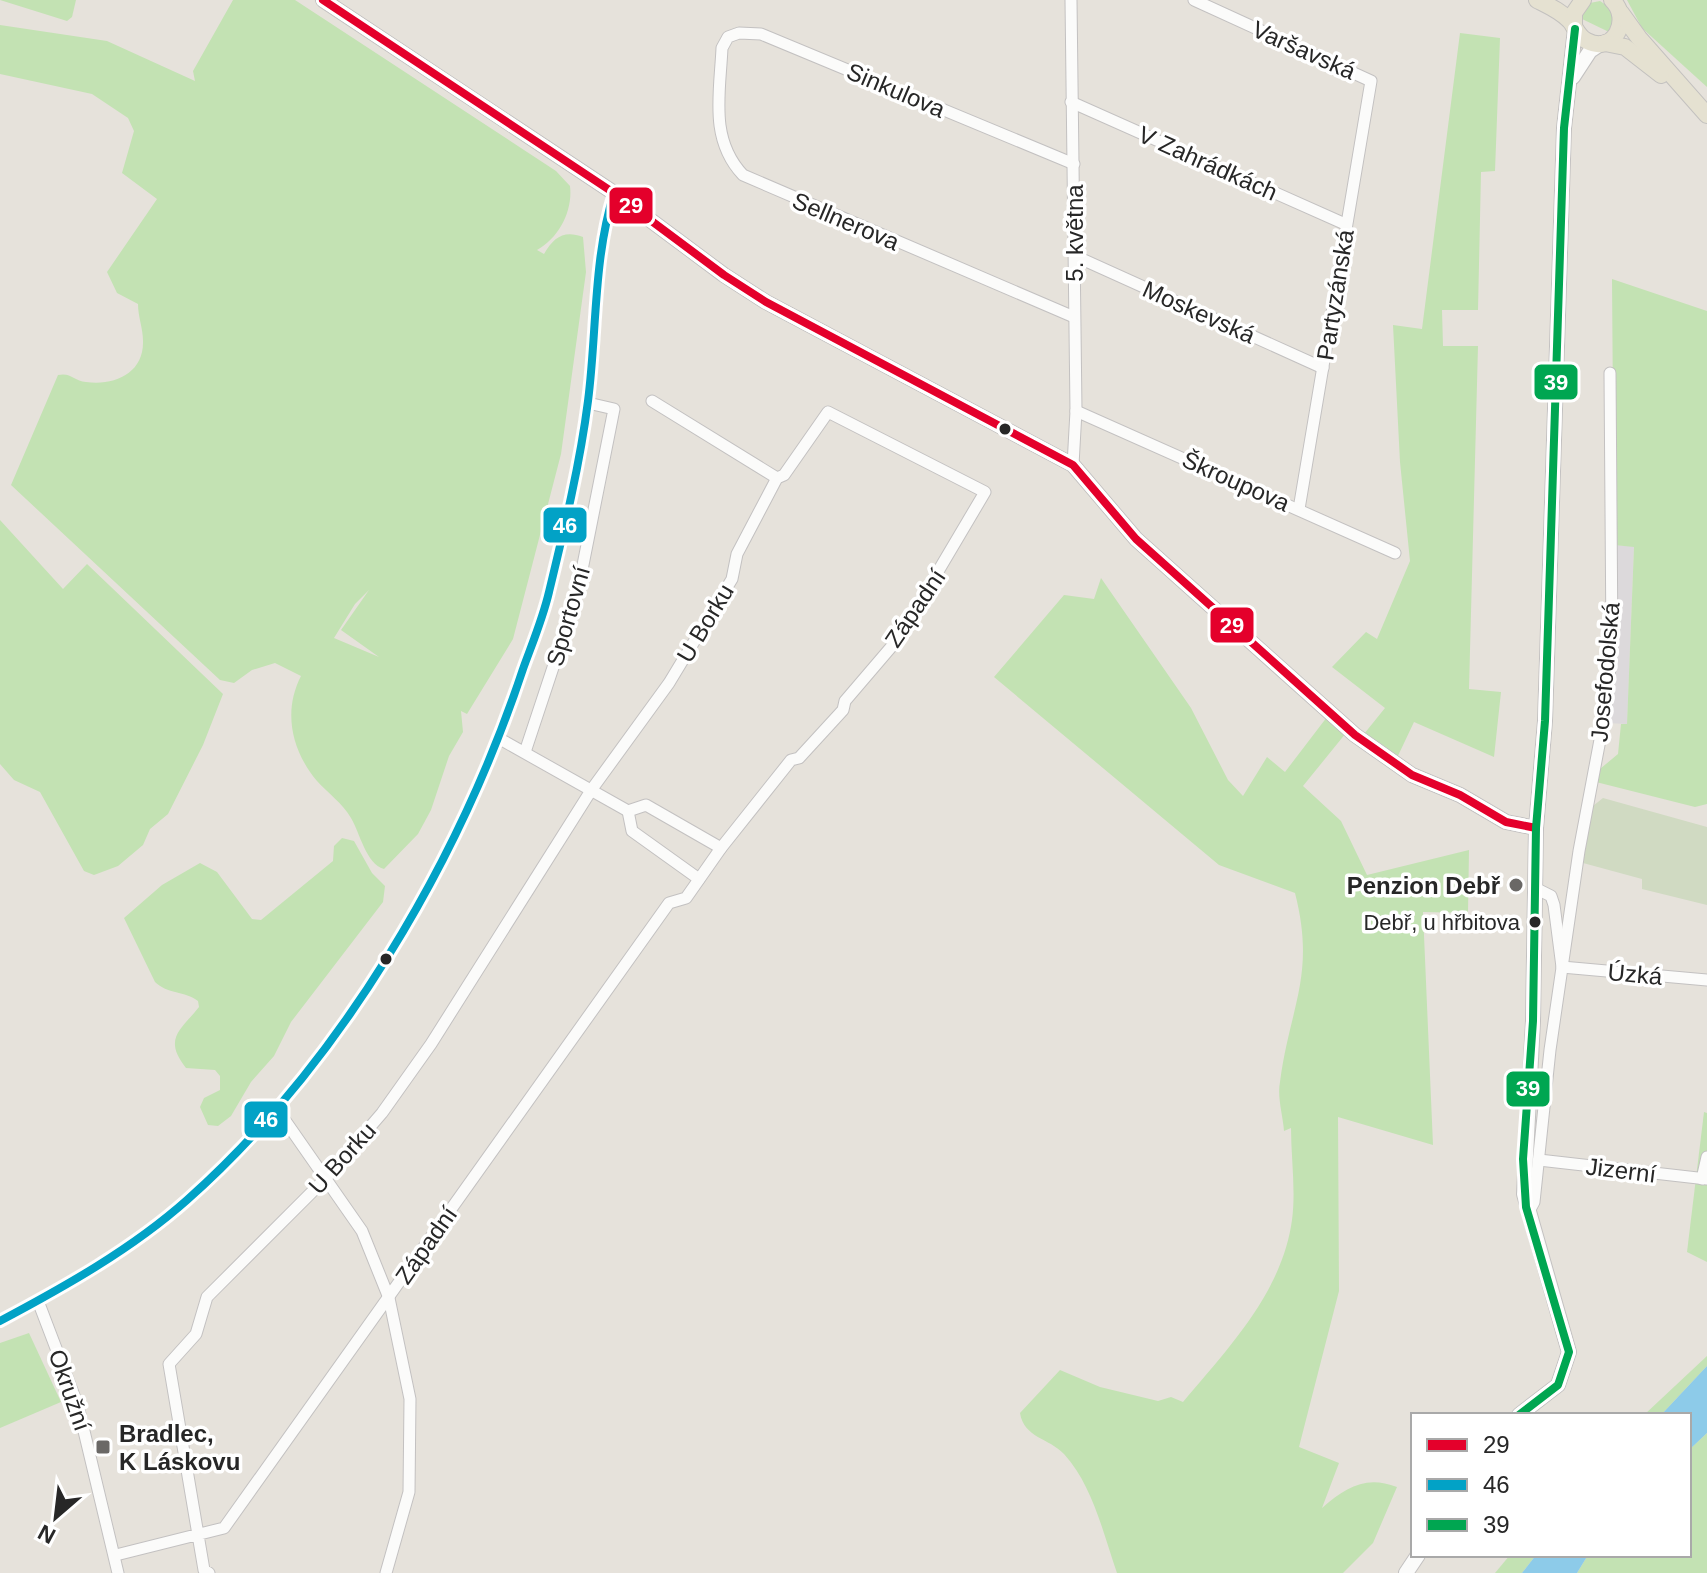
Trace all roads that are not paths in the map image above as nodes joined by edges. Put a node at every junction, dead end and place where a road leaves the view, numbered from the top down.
1 (323, 0) edge
2 (1071, 0) edge
3 (1194, 0) edge
4 (1537, 0) edge
5 (1583, 0) edge
6 (1618, 6) edge
7 (1575, 28) junction
8 (1603, 43) junction
9 (722, 48) joint
10 (1371, 81) joint
11 (1568, 85) junction
12 (1071, 102) junction
13 (1701, 108) edge
14 (1074, 164) junction
15 (614, 193) junction
16 (1345, 224) junction
17 (1075, 256) junction
18 (1074, 317) junction
19 (1323, 368) junction
20 (1610, 373) dead end
21 (652, 401) dead end
22 (588, 403) junction
23 (1076, 411) junction
24 (828, 412) joint
25 (1073, 465) junction
26 (777, 478) junction
27 (1299, 509) junction
28 (1395, 553) dead end
29 (500, 739) junction
30 (525, 752) junction
31 (592, 789) junction
32 (628, 811) junction
33 (1536, 828) junction
34 (721, 848) junction
35 (699, 879) junction
36 (1535, 888) junction
37 (1562, 967) junction
38 (1707, 980) edge
39 (277, 1109) junction
40 (1707, 1157) edge
41 (1539, 1160) junction
42 (326, 1178) junction
43 (1705, 1179) edge
44 (1527, 1214) junction
45 (389, 1298) junction
46 (38, 1301) junction
47 (0, 1321) edge
48 (1522, 1413) edge
49 (201, 1536) junction
50 (116, 1555) junction
51 (118, 1573) edge
52 (209, 1573) edge
53 (386, 1573) edge

1 - 15 main road
2 - 12 street, 5. května
3 - 10 street, Varšavská
4 - 7 main road
5 - 7 main road
6 - 8 main road
6 - 13 main road
7 - 8 main road
7 - 11 main road
8 - 11 main road
8 - 13 main road
9 - 14 street, Sinkulova
9 - 18 street, Sellnerova
10 - 16 street, Partyzánská
11 - 33 main road
12 - 14 street, 5. května
12 - 16 street, V Zahrádkách
14 - 17 street, 5. května
15 - 22 street, Sportovní
15 - 25 main road
16 - 19 street, Partyzánská
17 - 18 street, 5. května
17 - 19 street, Moskevská
18 - 23 street, 5. května
19 - 27 street, Partyzánská
20 - 37 street, Josefodolská
21 - 26 street
22 - 29 street, Sportovní
22 - 30 street, Sportovní
23 - 25 street, 5. května
23 - 27 street, Škroupova
24 - 26 street, U Borku
24 - 34 street, Západní
25 - 33 main road
26 - 31 street, U Borku
27 - 28 street, Škroupova
29 - 30 street
29 - 39 street, Sportovní
30 - 31 street
31 - 32 street
31 - 42 street, U Borku
32 - 34 street
32 - 35 street
33 - 36 main road
34 - 35 street, Západní
35 - 45 street, Západní
36 - 37 street, Josefodolská
36 - 44 main road
37 - 38 street, Úzká
37 - 41 street, Josefodolská
39 - 42 street
39 - 46 street, Sportovní
40 - 43 street, Jizerní
41 - 43 street, Jizerní
41 - 44 street, Josefodolská
42 - 45 street
42 - 49 street, U Borku
44 - 48 main road
45 - 49 street, Západní
45 - 53 street
46 - 47 street, Sportovní
46 - 50 street, Okružní
49 - 50 street, Západní
49 - 52 street
50 - 51 street, Okružní

